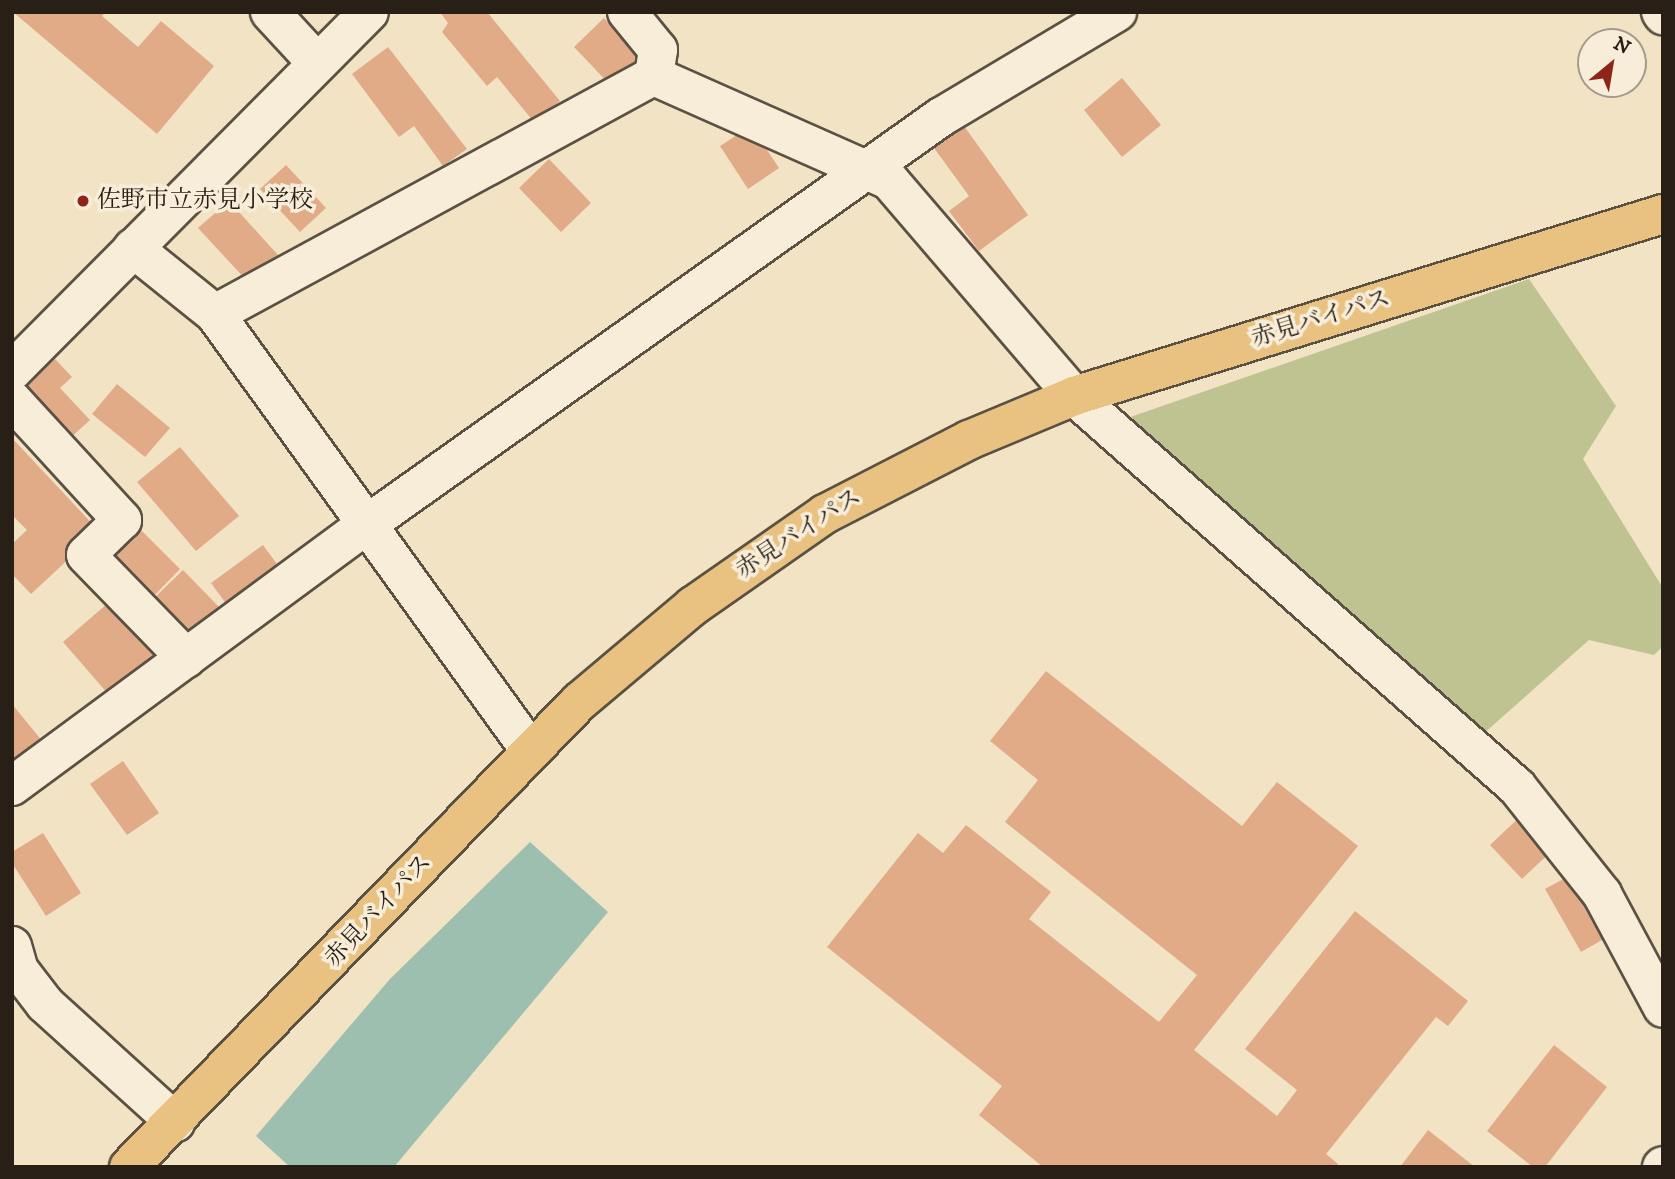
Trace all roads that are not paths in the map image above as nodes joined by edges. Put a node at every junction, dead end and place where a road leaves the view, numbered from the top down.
1 (270, 12) edge
2 (369, 12) edge
3 (627, 12) edge
4 (1117, 12) edge
5 (317, 63) junction
6 (654, 76) junction
7 (865, 170) junction
8 (1663, 214) edge
9 (133, 248) junction
10 (215, 314) junction
11 (12, 371) edge
12 (1074, 396) junction
13 (12, 400) edge
14 (366, 525) junction
15 (186, 658) junction
16 (530, 750) junction
17 (12, 786) edge
18 (12, 946) edge
19 (1663, 1008) edge
20 (175, 1122) junction
21 (129, 1167) edge

1 - 5 street
2 - 5 street
3 - 6 street
4 - 7 street
5 - 9 street
6 - 7 street
6 - 10 street
7 - 12 street
7 - 14 street
8 - 12 main road, 赤見バイパス
9 - 10 street
9 - 11 street
10 - 14 street
12 - 16 main road, 赤見バイパス
12 - 19 street
13 - 15 street
14 - 15 street
14 - 16 street
15 - 17 street
16 - 20 main road, 赤見バイパス
18 - 20 street
20 - 21 main road, 赤見バイパス

